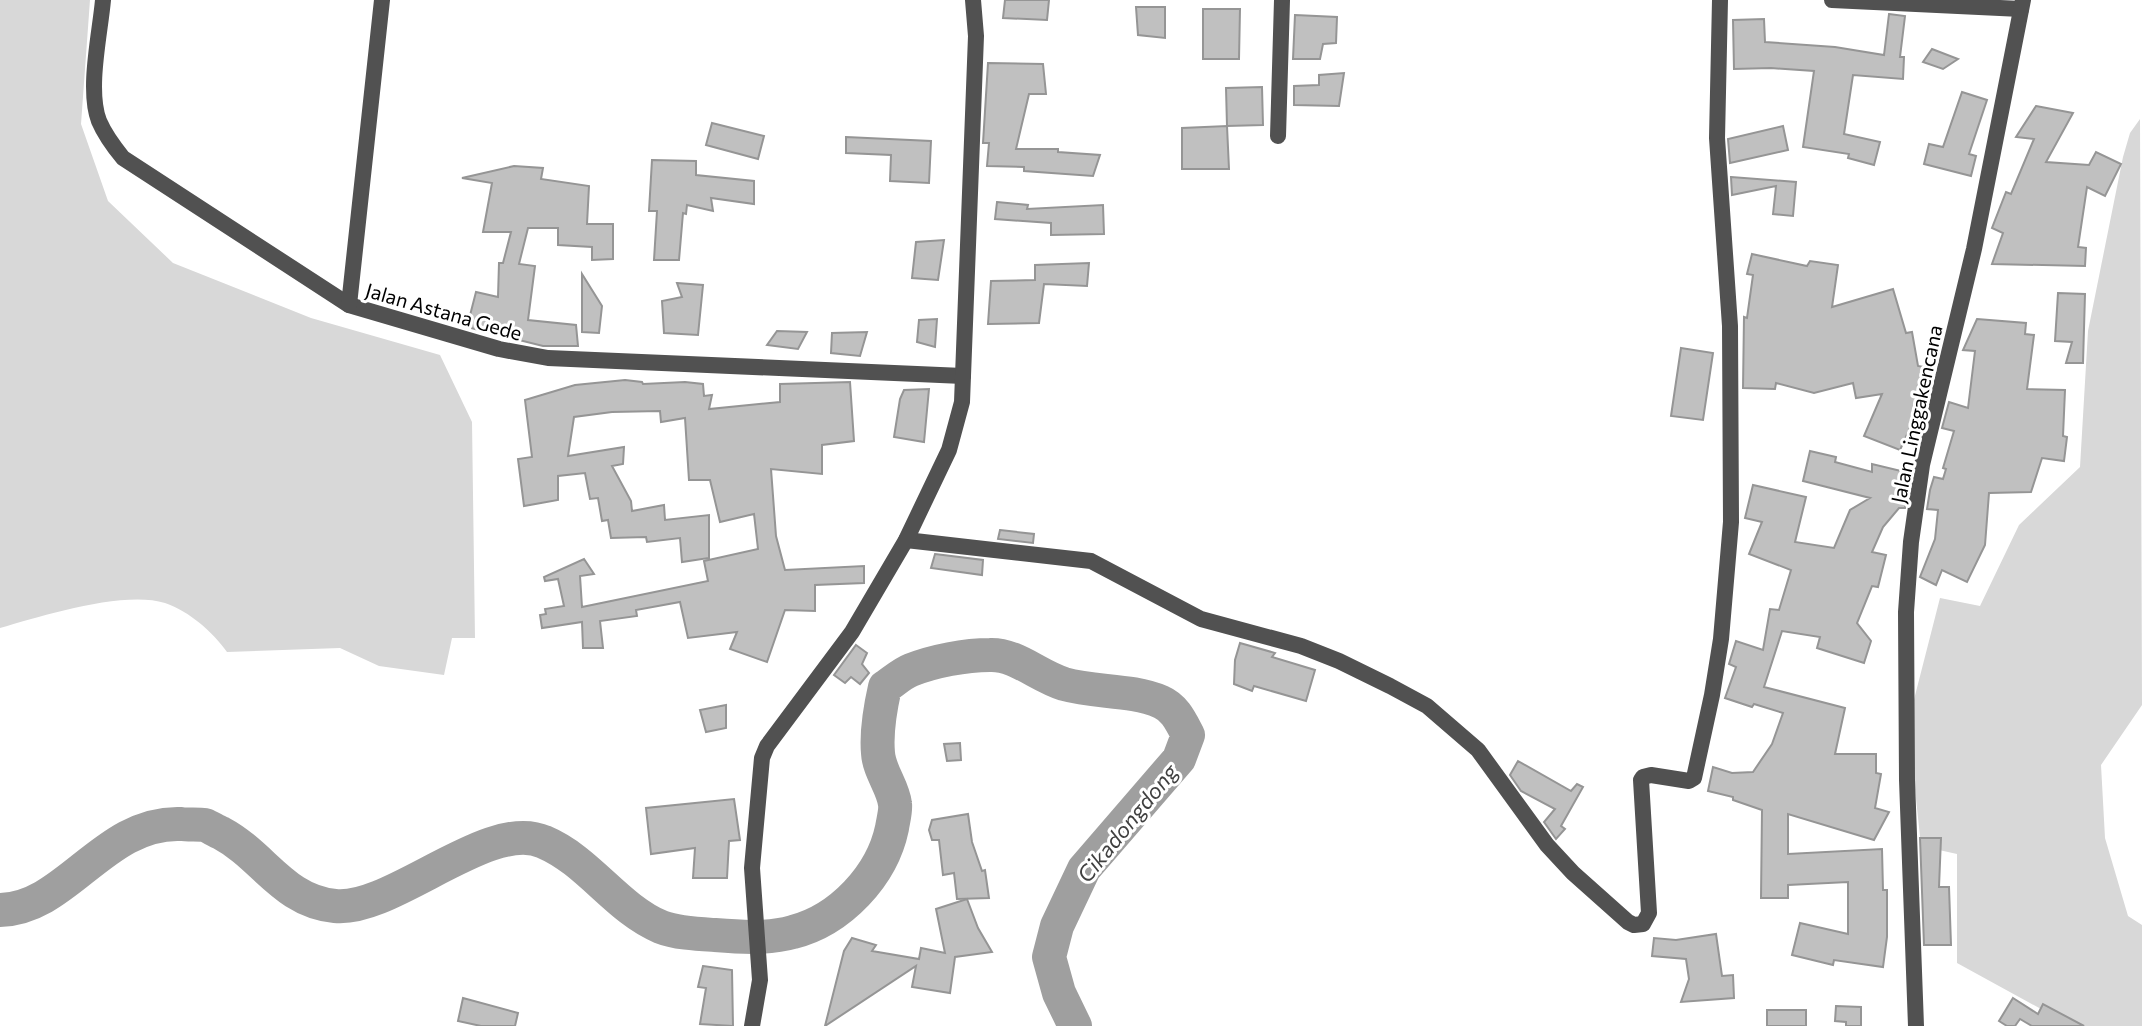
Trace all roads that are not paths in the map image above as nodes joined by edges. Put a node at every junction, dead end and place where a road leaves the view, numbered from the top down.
1 (103, 0) edge
2 (382, 0) edge
3 (973, 0) edge
4 (1282, 0) edge
5 (1720, 0) edge
6 (1832, 0) edge
7 (2022, 4) edge
8 (1278, 136) dead end
9 (349, 305) junction
10 (963, 376) junction
11 (906, 540) junction
12 (752, 1026) edge
13 (1916, 1026) edge

1 - 9 street, Jalan Astana Gede
2 - 9 street
3 - 10 street
4 - 8 street
5 - 11 street
6 - 7 street
7 - 13 street, Jalan Linggakencana
9 - 10 street, Jalan Astana Gede
10 - 11 street
11 - 12 street

